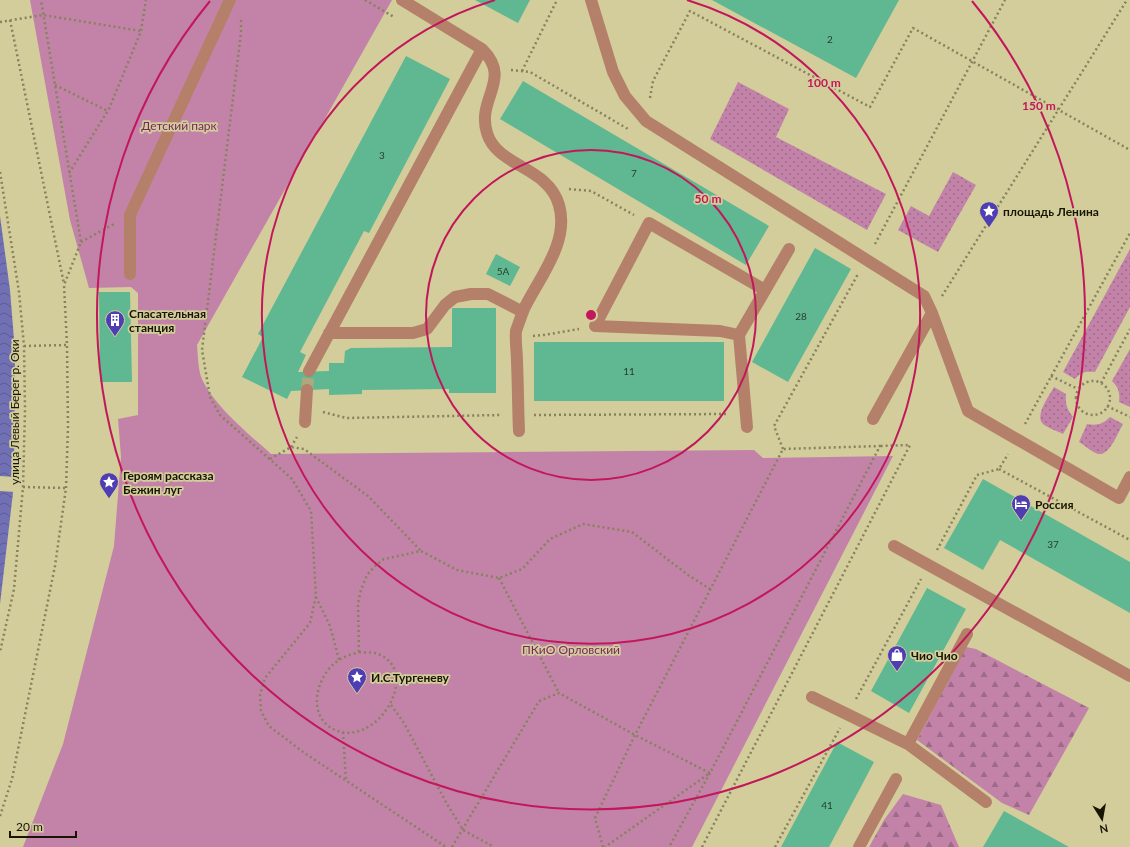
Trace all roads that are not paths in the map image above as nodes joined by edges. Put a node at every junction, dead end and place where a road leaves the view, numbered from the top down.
1 (230, 0) edge
2 (402, 0) edge
3 (591, 0) edge
4 (482, 49) junction
5 (789, 249) dead end
6 (130, 274) dead end
7 (765, 290) junction
8 (523, 312) junction
9 (932, 313) junction
10 (330, 334) junction
11 (739, 335) junction
12 (309, 371) tunnel mouth
13 (307, 390) tunnel mouth
14 (873, 419) dead end
15 (305, 422) dead end
16 (747, 428) dead end
17 (519, 431) dead end
18 (1130, 477) edge
19 (894, 546) dead end
20 (967, 634) dead end
21 (1130, 676) edge
22 (812, 697) dead end
23 (908, 744) junction
24 (896, 779) dead end
25 (986, 802) dead end
26 (859, 847) edge

1 - 6 street
2 - 4 street
3 - 9 street
4 - 8 street
4 - 10 street
5 - 7 street
7 - 11 street
7 - 11 street
8 - 10 street
8 - 17 street
9 - 14 street
9 - 18 street
10 - 12 street
11 - 16 street
13 - 15 street
19 - 21 street
20 - 23 street
22 - 23 street
23 - 25 street
24 - 26 street

